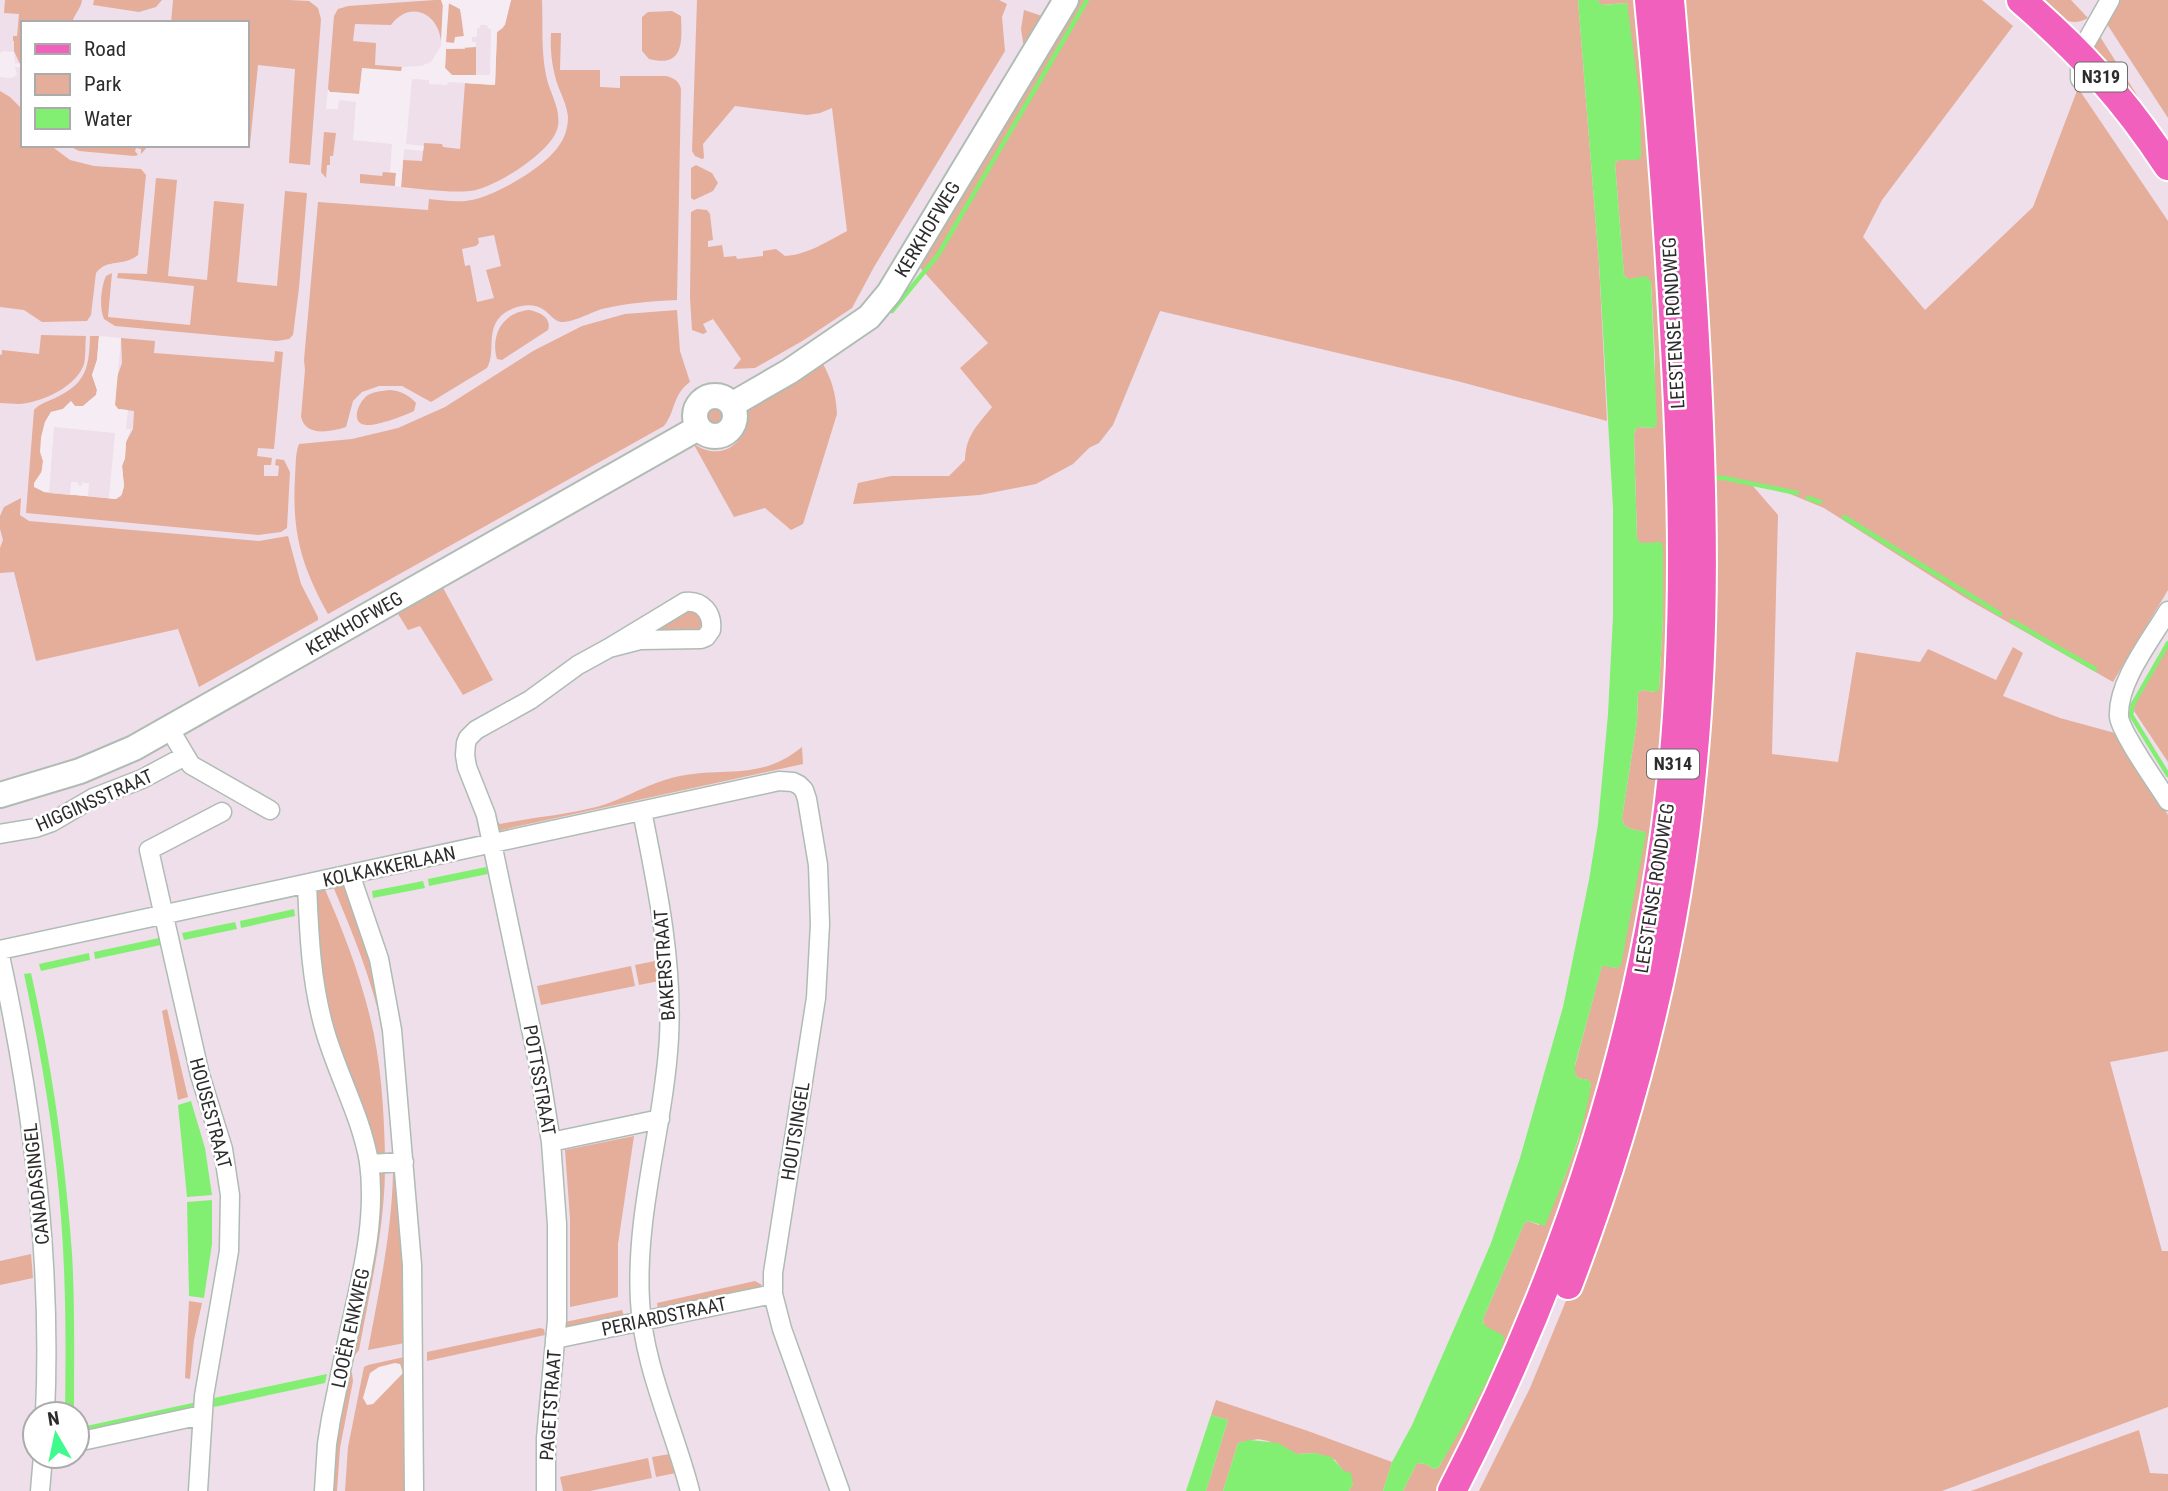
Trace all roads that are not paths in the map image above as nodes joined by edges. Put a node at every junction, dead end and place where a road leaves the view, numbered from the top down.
1 (1066, 0) edge
2 (1649, 0) edge
3 (1670, 0) edge
4 (2021, 0) edge
5 (2110, 0) edge
6 (2080, 66) junction
7 (2168, 166) edge
8 (2168, 611) edge
9 (609, 648) junction
10 (169, 728) junction
11 (185, 756) junction
12 (779, 781) joint
13 (0, 795) edge
14 (2168, 801) edge
15 (270, 810) dead end
16 (642, 811) junction
17 (222, 812) dead end
18 (0, 834) edge
19 (492, 844) junction
20 (350, 874) junction
21 (307, 884) junction
22 (164, 915) junction
23 (0, 950) edge
24 (0, 956) edge
25 (660, 1119) junction
26 (551, 1142) junction
27 (404, 1162) junction
28 (369, 1164) junction
29 (773, 1294) junction
30 (640, 1312) junction
31 (557, 1320) joint
32 (555, 1339) junction
33 (45, 1400) edge
34 (202, 1415) junction
35 (91, 1439) edge
36 (42, 1470) edge
37 (40, 1491) edge
38 (198, 1491) edge
39 (324, 1491) edge
40 (414, 1491) edge
41 (546, 1491) edge
42 (690, 1491) edge
43 (840, 1491) edge
44 (1452, 1491) edge
45 (1474, 1491) edge

1 - 10 street, KERKHOFWEG
2 - 44 main road, LEESTENSE RONDWEG / N314
3 - 45 main road, LEESTENSE RONDWEG / N314
4 - 6 main road, N319
5 - 6 street
6 - 7 main road, N319
8 - 14 street
9 - 9 street
9 - 19 street, POTTSSTRAAT
10 - 11 street
10 - 13 street, KERKHOFWEG
11 - 15 street
11 - 18 street, HIGGINSSTRAAT
12 - 16 street, KOLKAKKERLAAN
12 - 29 street, HOUTSINGEL
16 - 19 street, KOLKAKKERLAAN
16 - 25 street, BAKERSTRAAT
17 - 22 street, HOUSESTRAAT
19 - 20 street, KOLKAKKERLAAN
19 - 26 street, POTTSSTRAAT
20 - 21 street, KOLKAKKERLAAN
20 - 27 street
21 - 22 street, KOLKAKKERLAAN
21 - 28 street, LOOËR ENKWEG
22 - 23 street, KOLKAKKERLAAN
22 - 34 street, HOUSESTRAAT
24 - 33 street, CANADASINGEL
25 - 26 street
25 - 30 street, BAKERSTRAAT
26 - 31 street, POTTSSTRAAT
27 - 28 street
27 - 40 street
28 - 39 street, LOOËR ENKWEG
29 - 30 street, PERIARDSTRAAT
29 - 43 street, HOUTSINGEL
30 - 32 street, PERIARDSTRAAT
30 - 42 street, BAKERSTRAAT
31 - 32 street, PAGETSTRAAT
32 - 41 street, PAGETSTRAAT
34 - 35 street
34 - 38 street, HOUSESTRAAT
36 - 37 street

